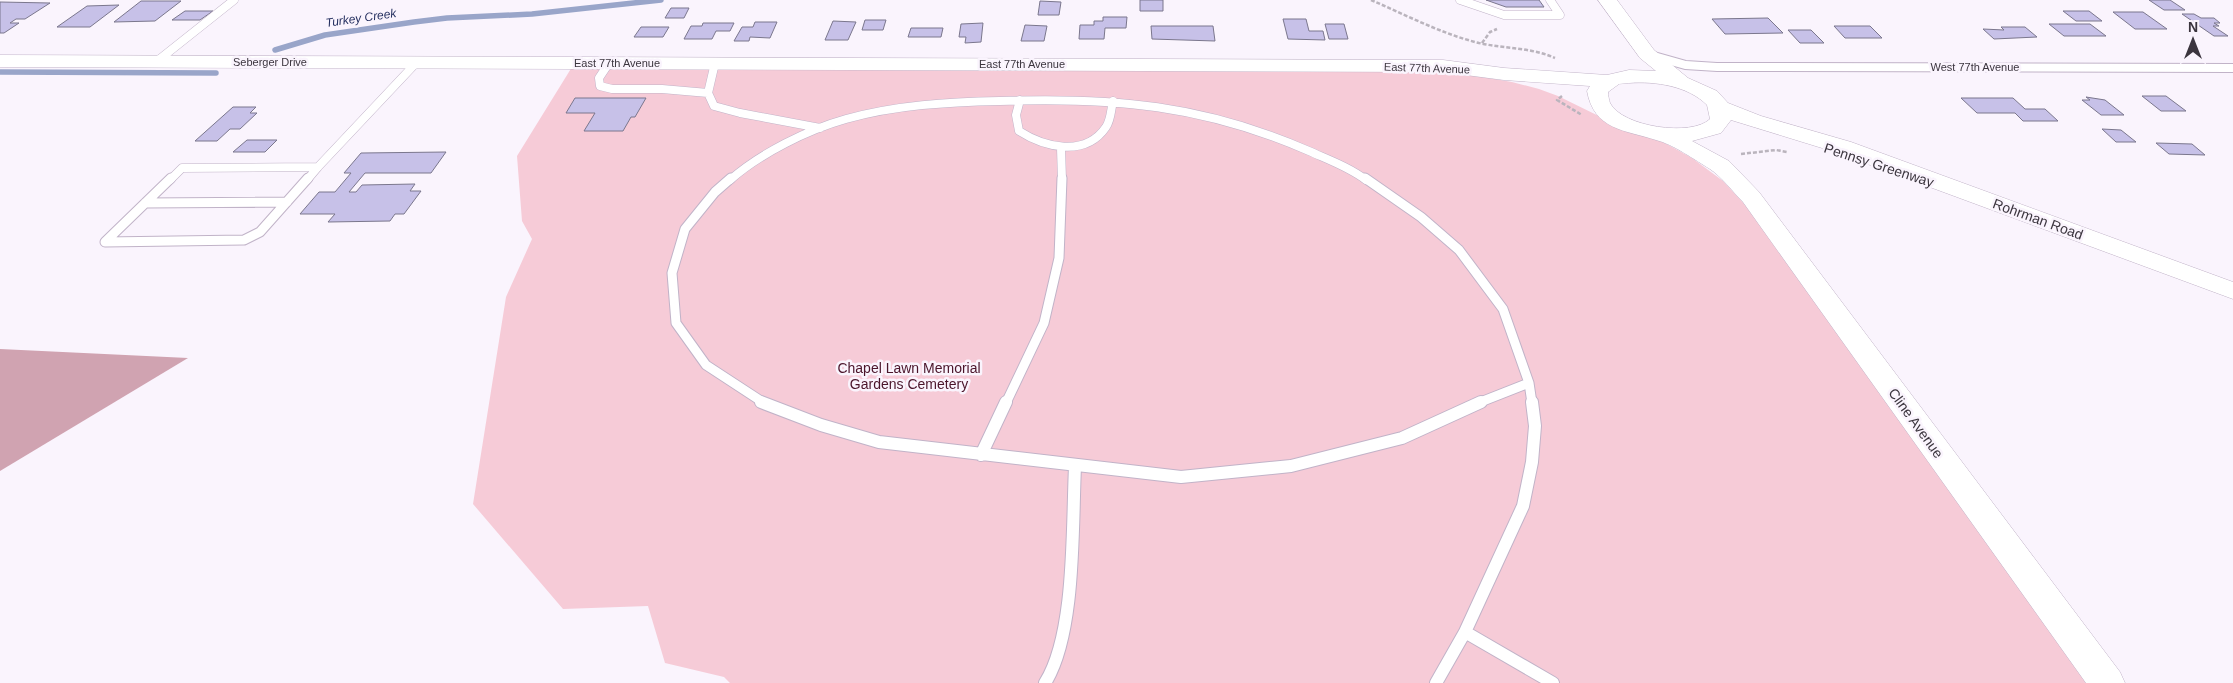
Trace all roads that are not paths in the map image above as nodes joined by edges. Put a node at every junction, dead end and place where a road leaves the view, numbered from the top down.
1 (234, 0) edge
2 (1460, 0) edge
3 (1550, 0) edge
4 (1607, 0) edge
5 (1646, 54) junction
6 (0, 61) edge
7 (156, 62) junction
8 (416, 63) junction
9 (540, 63) joint
10 (609, 63) junction
11 (715, 63) junction
12 (1718, 67) junction
13 (2233, 68) edge
14 (1613, 79) junction
15 (1686, 84) junction
16 (1571, 86) junction
17 (708, 93) junction
18 (1020, 100) junction
19 (1112, 102) junction
20 (1593, 111) junction
21 (1716, 121) junction
22 (820, 128) junction
23 (1665, 135) junction
24 (1061, 148) junction
25 (1720, 158) junction
26 (318, 168) junction
27 (287, 202) junction
28 (145, 203) junction
29 (2233, 291) edge
30 (1529, 383) junction
31 (981, 455) junction
32 (1075, 467) junction
33 (1465, 632) junction
34 (1045, 683) edge
35 (1436, 683) edge
36 (1553, 683) edge
37 (2107, 683) edge

1 - 7 lane
2 - 3 lane
4 - 5 street
5 - 12 street, West 77th Avenue
5 - 14 street
5 - 15 street
6 - 7 street, Seberger Drive
7 - 8 street, Seberger Drive
8 - 9 street, Seberger Drive
8 - 26 lane
9 - 10 street, East 77th Avenue
10 - 11 street, East 77th Avenue
10 - 17 lane
11 - 16 street, East 77th Avenue
11 - 17 lane
12 - 13 street, West 77th Avenue
12 - 15 street
14 - 15 street, East 77th Avenue
14 - 16 street, East 77th Avenue
14 - 20 street
15 - 21 street
16 - 20 street, East 77th Avenue
17 - 22 lane
18 - 19 lane
18 - 22 lane
18 - 24 lane
19 - 24 lane
19 - 30 lane
20 - 23 street
21 - 23 street
21 - 25 street, Cline Avenue
21 - 29 street, Rohrman Road
22 - 31 lane
23 - 25 street, Cline Avenue
24 - 31 lane
25 - 37 street, Cline Avenue
26 - 27 lane
26 - 28 lane
27 - 28 lane
27 - 28 lane
30 - 32 lane
30 - 33 lane
31 - 32 lane
32 - 34 lane
33 - 35 lane
33 - 36 lane

